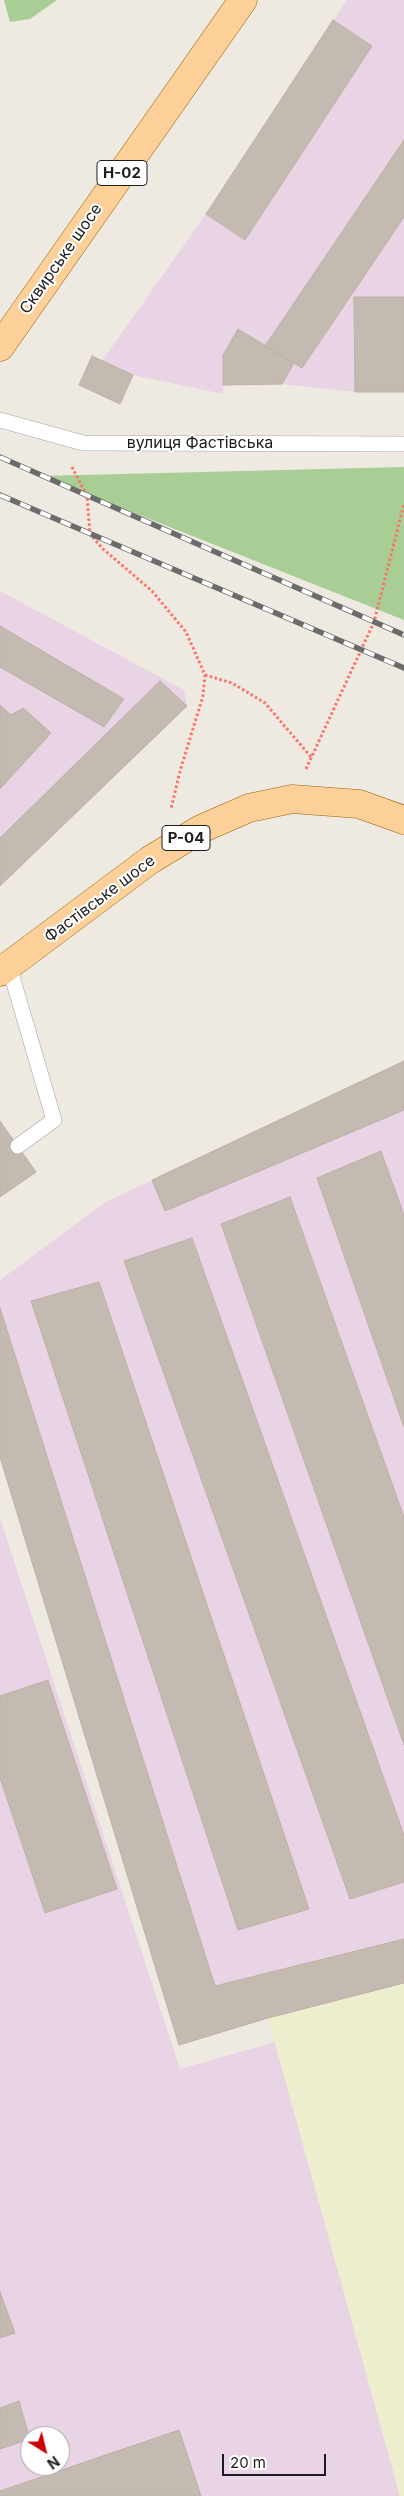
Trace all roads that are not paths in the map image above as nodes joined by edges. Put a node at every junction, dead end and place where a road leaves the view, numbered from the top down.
1 (243, 0) edge
2 (0, 347) edge
3 (0, 420) edge
4 (404, 444) edge
5 (404, 820) edge
6 (4, 969) edge
7 (18, 1146) dead end

1 - 2 main road, Сквирське шосе / Н-02
3 - 4 lane, вулиця Фастівська
5 - 6 main road, Фастівське шосе / Р-04
6 - 7 lane

